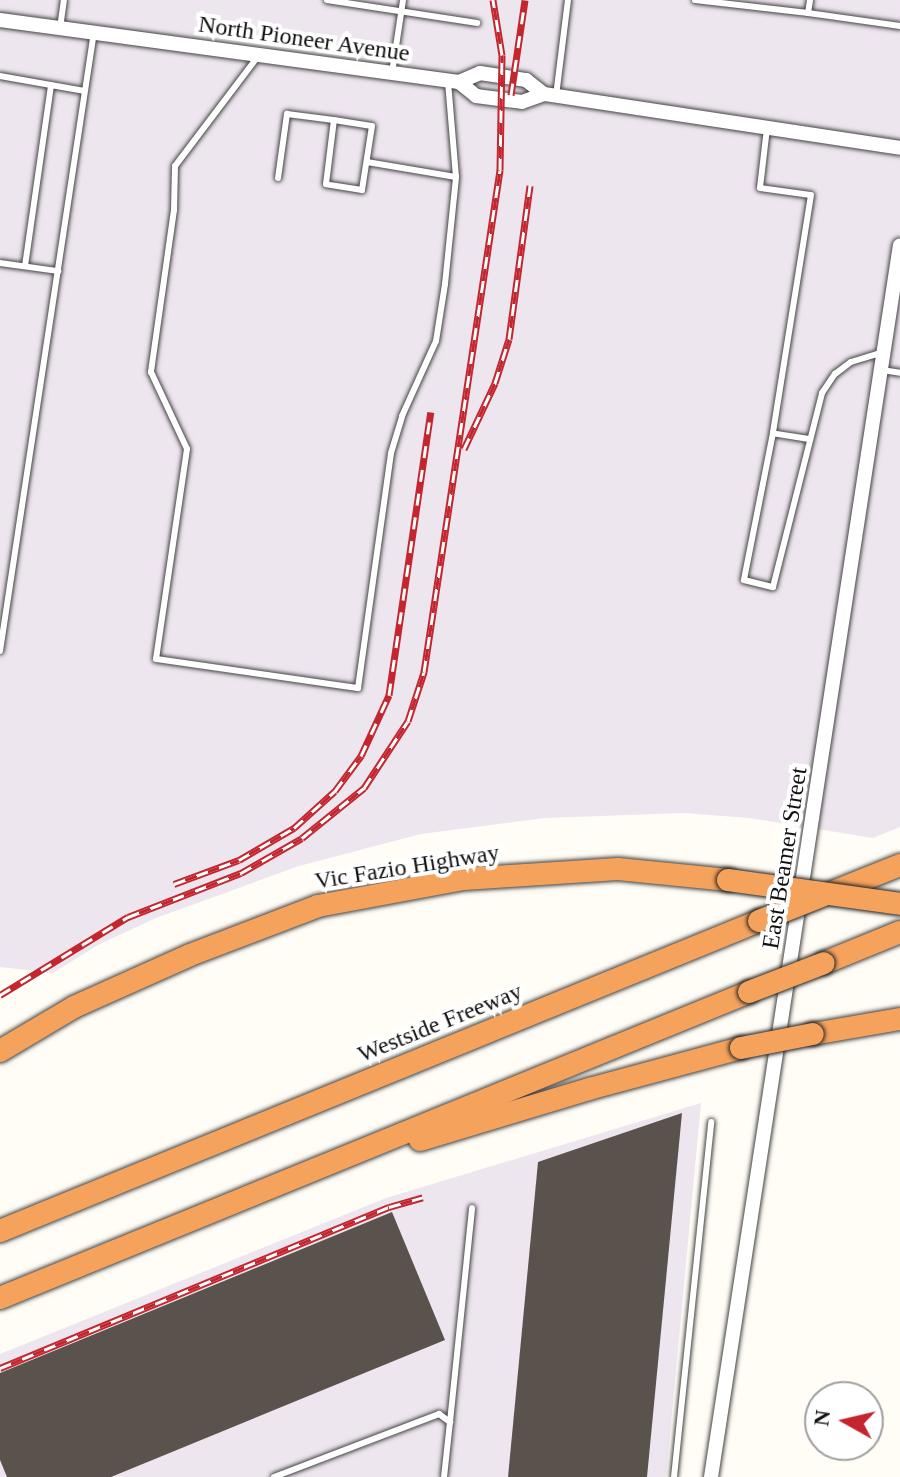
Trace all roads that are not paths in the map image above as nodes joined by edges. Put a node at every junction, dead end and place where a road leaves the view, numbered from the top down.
1 (64, 0) edge
2 (327, 0) edge
3 (403, 0) edge
4 (568, 0) edge
5 (695, 0) edge
6 (810, 0) edge
7 (401, 11) junction
8 (808, 13) junction
9 (0, 20) edge
10 (477, 23) dead end
11 (900, 26) edge
12 (60, 28) junction
13 (94, 32) junction
14 (259, 55) junction
15 (392, 73) junction
16 (0, 76) edge
17 (453, 81) junction
18 (51, 85) junction
19 (85, 91) junction
20 (550, 95) junction
21 (334, 120) junction
22 (767, 128) junction
23 (900, 148) edge
24 (367, 162) junction
25 (456, 177) junction
26 (278, 178) dead end
27 (900, 245) edge
28 (0, 263) edge
29 (25, 266) junction
30 (58, 271) junction
31 (885, 352) junction
32 (882, 370) junction
33 (900, 373) edge
34 (773, 433) junction
35 (809, 439) junction
36 (0, 651) edge
37 (900, 865) edge
38 (900, 904) edge
39 (900, 932) edge
40 (900, 1019) edge
41 (0, 1051) edge
42 (711, 1122) dead end
43 (318, 1168) junction
44 (472, 1208) dead end
45 (0, 1231) edge
46 (0, 1298) edge
47 (450, 1422) junction
48 (274, 1477) edge
49 (444, 1477) edge
50 (674, 1477) edge
51 (711, 1477) edge

1 - 12 lane
2 - 7 lane
3 - 7 lane
4 - 20 lane
5 - 8 lane
6 - 8 lane
7 - 10 lane
7 - 15 lane
8 - 11 lane
9 - 12 street, North Pioneer Avenue
12 - 13 street, North Pioneer Avenue
13 - 14 street, North Pioneer Avenue
13 - 19 lane
14 - 15 street, North Pioneer Avenue
14 - 25 lane
15 - 17 street, North Pioneer Avenue
16 - 18 lane
17 - 20 street, North Pioneer Avenue
17 - 20 street, North Pioneer Avenue
17 - 25 lane
18 - 19 lane
18 - 29 lane
19 - 30 lane
20 - 22 street, North Pioneer Avenue
21 - 24 lane
21 - 24 lane
21 - 26 lane
22 - 23 street, North Pioneer Avenue
22 - 34 lane
24 - 25 lane
27 - 31 street, East Beamer Street
28 - 29 lane
29 - 30 lane
30 - 36 lane
31 - 32 street, East Beamer Street
31 - 35 lane
32 - 33 lane
32 - 51 street, East Beamer Street
34 - 35 lane
34 - 35 lane
37 - 45 highway, Westside Freeway, bridge
38 - 41 highway, Vic Fazio Highway, bridge
39 - 43 highway, bridge
40 - 43 highway, bridge
42 - 50 lane
43 - 46 highway
44 - 47 lane
47 - 48 lane
47 - 49 lane

